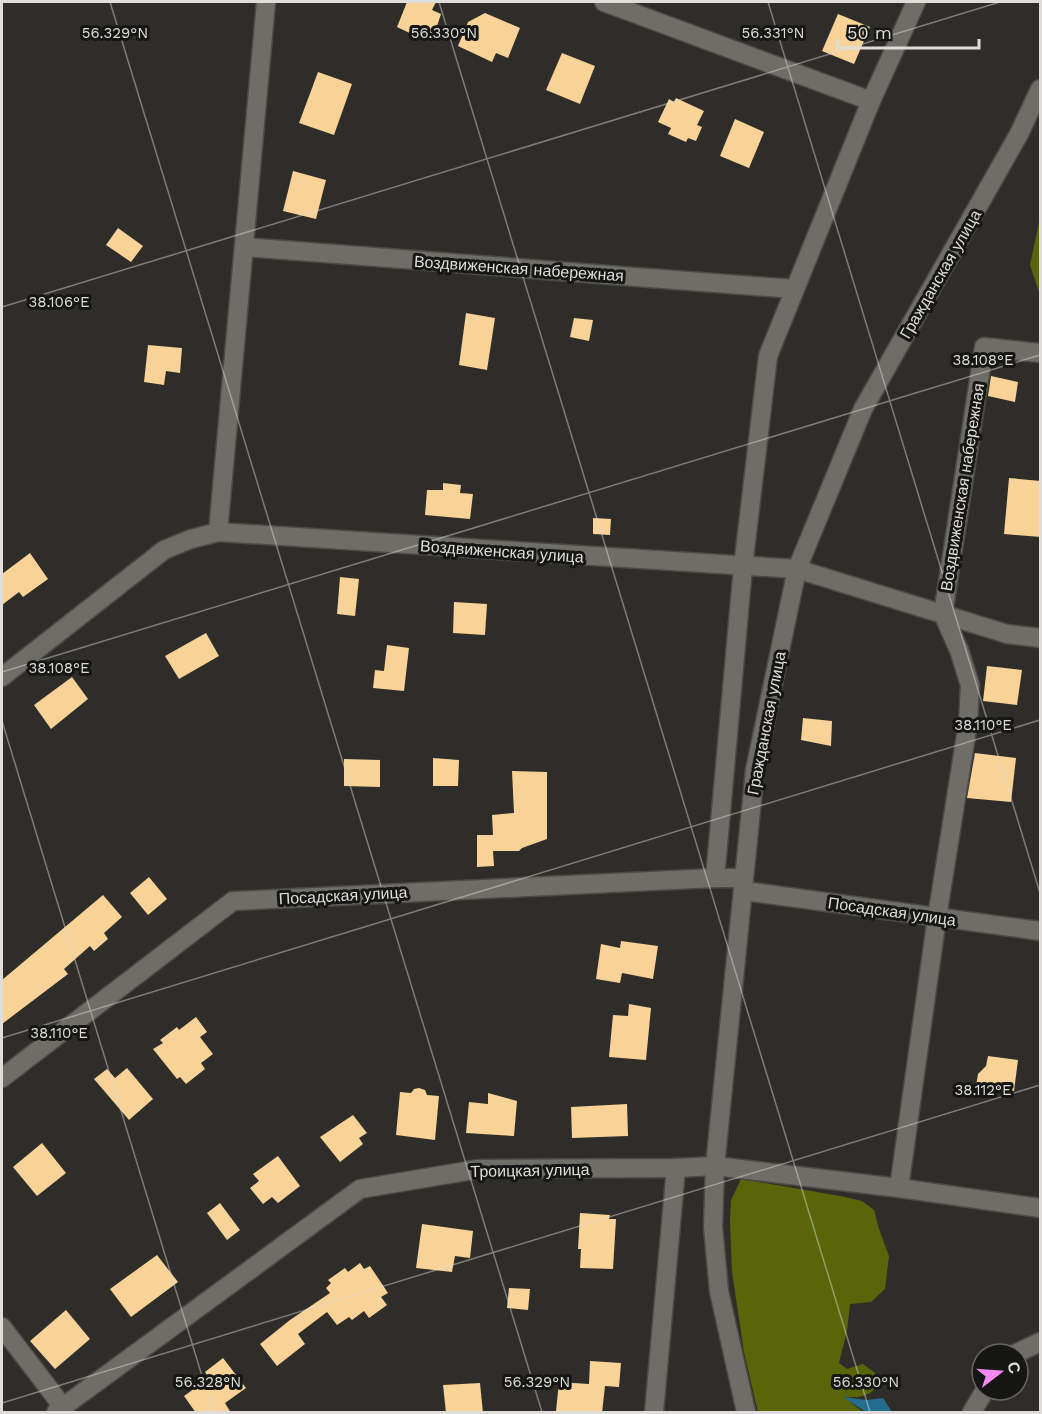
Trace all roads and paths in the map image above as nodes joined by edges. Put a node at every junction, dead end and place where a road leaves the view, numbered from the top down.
1 (266, 2) edge
2 (604, 2) edge
3 (916, 2) edge
4 (1041, 89) edge
5 (871, 101) junction
6 (244, 247) junction
7 (794, 289) junction
8 (1041, 353) edge
9 (219, 532) junction
10 (743, 567) junction
11 (797, 569) junction
12 (943, 614) junction
13 (1041, 638) edge
14 (2, 677) edge
15 (715, 878) junction
16 (743, 884) junction
17 (937, 917) junction
18 (1041, 931) edge
19 (2, 1078) edge
20 (715, 1166) junction
21 (676, 1168) junction
22 (899, 1188) junction
23 (1041, 1208) edge
24 (2, 1327) edge
25 (60, 1410) edge
26 (654, 1413) edge
27 (746, 1413) edge

1 - 6 street
2 - 5 street
3 - 5 street
4 - 11 street, Гражданская улица
5 - 7 street
6 - 7 street, Воздвиженская набережная
6 - 9 street
7 - 10 street
8 - 12 street, Воздвиженская набережная
9 - 10 street, Воздвиженская улица
9 - 14 street, Воздвиженская улица
10 - 11 street, Воздвиженская улица
10 - 15 street
11 - 12 street, Воздвиженская улица
11 - 16 street, Гражданская улица
12 - 13 street, Воздвиженская улица
12 - 17 street
15 - 16 street, Посадская улица
15 - 19 street, Посадская улица
16 - 17 street, Посадская улица
16 - 20 street, Гражданская улица
17 - 18 street, Посадская улица
17 - 22 street
20 - 21 street, Троицкая улица
20 - 22 street, Троицкая улица
20 - 27 street, Гражданская улица
21 - 25 street, Троицкая улица
21 - 26 street
22 - 23 street, Троицкая улица
24 - 25 street

